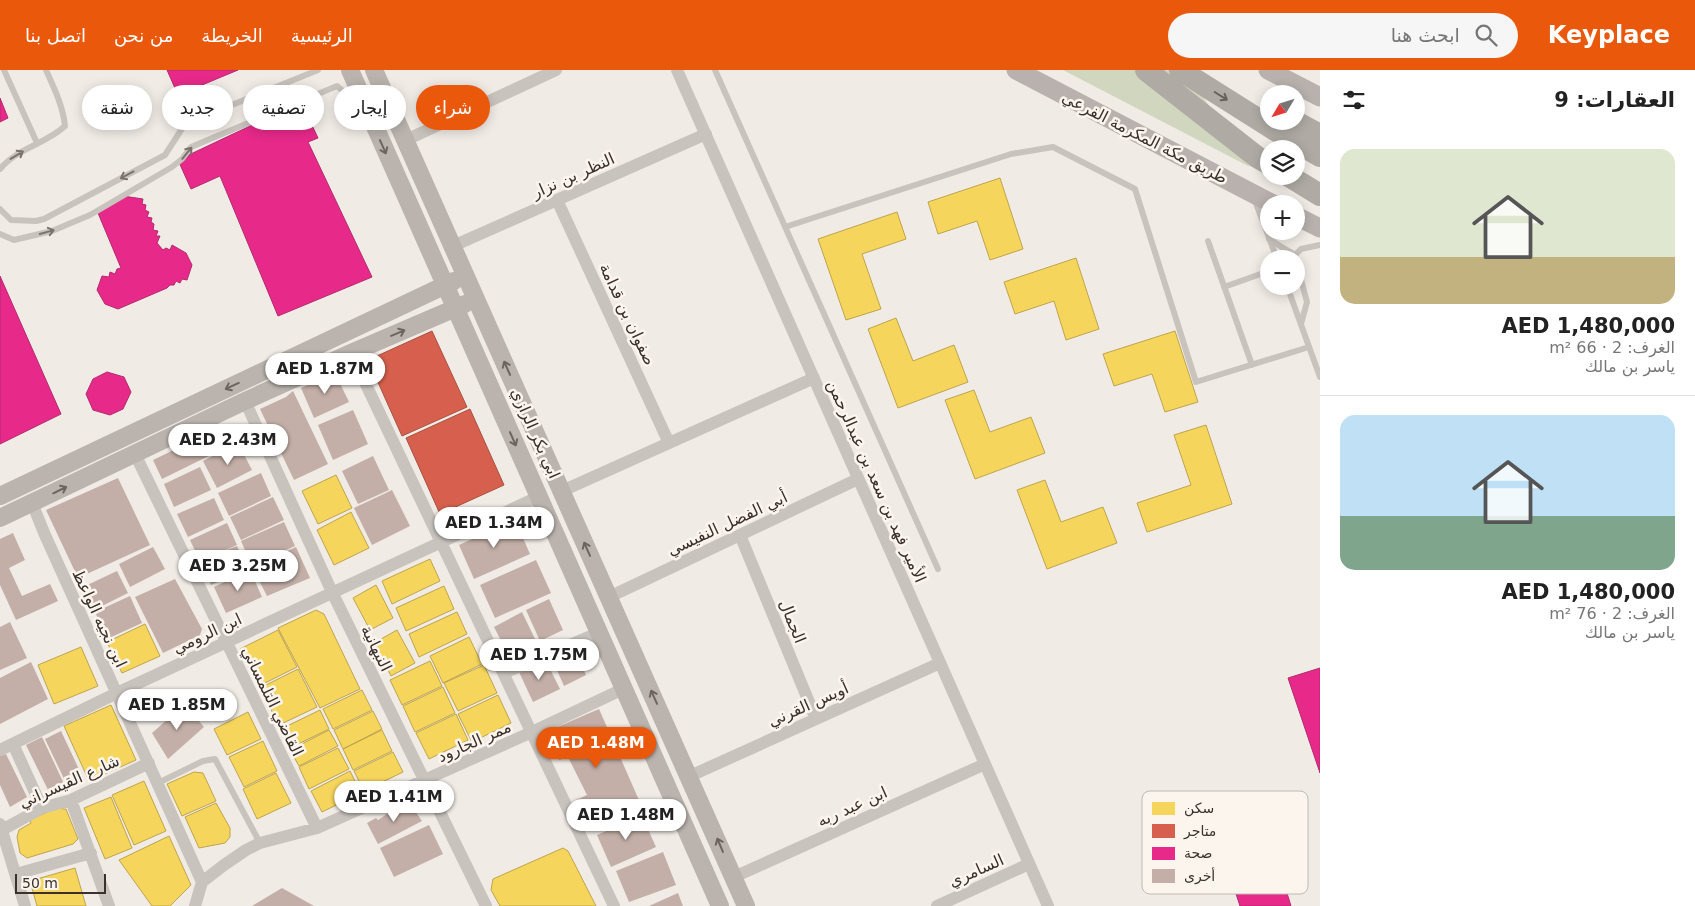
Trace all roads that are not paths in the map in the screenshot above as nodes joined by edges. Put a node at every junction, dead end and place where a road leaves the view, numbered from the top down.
1 (4, 70) edge
2 (46, 70) edge
3 (318, 70) edge
4 (350, 70) edge
5 (374, 70) edge
6 (556, 70) edge
7 (677, 70) edge
8 (715, 70) edge
9 (1016, 70) edge
10 (1146, 70) edge
11 (1180, 70) edge
12 (1209, 70) edge
13 (1268, 70) edge
14 (357, 85) edge
15 (334, 87) edge
16 (1320, 97) edge
17 (1260, 102) edge
18 (1305, 125) edge
19 (1305, 127) edge
20 (376, 130) edge
21 (1320, 130) edge
22 (706, 134) junction
23 (1320, 135) edge
24 (406, 140) junction
25 (37, 143) junction
26 (1320, 156) edge
27 (1260, 159) edge
28 (0, 169) edge
29 (1304, 185) edge
30 (1251, 192) junction
31 (1320, 195) edge
32 (1260, 197) edge
33 (557, 200) junction
34 (0, 207) edge
35 (1260, 216) edge
36 (1305, 220) edge
37 (785, 227) junction
38 (1320, 228) edge
39 (0, 234) edge
40 (1270, 240) edge
41 (1208, 241) dead end
42 (1320, 245) edge
43 (453, 246) junction
44 (1285, 250) edge
45 (1300, 250) edge
46 (1260, 274) edge
47 (466, 276) junction
48 (444, 286) junction
49 (1224, 287) junction
50 (1305, 294) edge
51 (1290, 295) edge
52 (476, 299) junction
53 (454, 309) junction
54 (1301, 324) junction
55 (1309, 347) junction
56 (352, 353) junction
57 (1252, 365) junction
58 (1320, 377) edge
59 (814, 378) junction
60 (245, 401) junction
61 (669, 442) junction
62 (136, 454) junction
63 (858, 479) junction
64 (562, 491) junction
65 (0, 496) edge
66 (538, 497) junction
67 (32, 503) junction
68 (0, 518) edge
69 (740, 535) junction
70 (442, 542) junction
71 (938, 569) dead end
72 (332, 592) junction
73 (609, 598) junction
74 (598, 633) junction
75 (226, 642) junction
76 (940, 663) junction
77 (504, 673) junction
78 (623, 688) junction
79 (117, 693) junction
80 (816, 718) junction
81 (532, 732) junction
82 (13, 744) junction
83 (0, 750) edge
84 (149, 764) junction
85 (985, 764) junction
86 (690, 776) junction
87 (424, 782) junction
88 (158, 783) junction
89 (72, 800) junction
90 (42, 808) junction
91 (1, 827) edge
92 (317, 828) junction
93 (260, 843) junction
94 (91, 853) junction
95 (1029, 864) junction
96 (16, 874) junction
97 (734, 878) junction
98 (202, 882) junction
99 (25, 906) edge
100 (109, 906) edge
101 (195, 906) edge
102 (486, 906) edge
103 (614, 906) edge
104 (720, 906) edge
105 (746, 906) edge
106 (937, 906) edge
107 (1048, 906) edge

1 - 25 lane
2 - 25 lane
3 -> 34 lane
4 - 14 street, ابي بكر الرازي
5 - 24 street, ابي بكر الرازي
6 - 24 street
7 - 22 street, الأمير فهد بن سعد بن عبدالرحمن
8 - 37 lane
9 - 30 main road, طريق مكة المكرمة الفرعي
10 - 27 highway
11 -> 26 highway
12 - 17 highway
13 - 16 main road
39 -> 15 lane
18 - 21 highway
19 - 23 highway
20 -> 48 street, ابي بكر الرازي
22 - 33 street, النظر بن نزار
22 - 59 street, الأمير فهد بن سعد بن عبدالرحمن
24 - 43 street, ابي بكر الرازي
28 -> 25 lane
29 - 31 highway
30 - 32 main road, طريق مكة المكرمة الفرعي
30 - 35 lane
33 - 43 street, النظر بن نزار
33 - 61 street, صفوان بن قدامة
36 - 38 main road
37 - 57 lane
37 - 71 lane
40 - 44 lane
41 - 49 lane
42 - 45 lane
43 - 47 street, ابي بكر الرازي
46 - 49 lane
47 - 48 street
47 - 52 street, ابي بكر الرازي
48 - 53 street, ابي بكر الرازي
48 -> 65 street
49 - 57 lane
50 - 54 lane
51 - 54 lane
52 - 53 street
64 -> 52 street, ابي بكر الرازي
56 -> 53 street
53 -> 66 street, ابي بكر الرازي
54 - 55 lane
55 - 57 lane
55 - 58 lane
56 - 60 street
56 - 70 street
59 - 61 street
59 - 63 street, الأمير فهد بن سعد بن عبدالرحمن
60 - 62 street
60 - 72 street, النبهانية
61 - 64 street
67 -> 62 street
62 - 75 street, القاضي التلمساني
63 - 69 street, أبي الفضل النفيسي
63 - 76 street, الأمير فهد بن سعد بن عبدالرحمن
73 -> 64 street, ابي بكر الرازي
66 - 70 street, ابن الرومي
66 - 74 street, ابي بكر الرازي
67 - 68 street
67 - 79 street, ابن نجيه الواعظ
69 - 73 street, أبي الفضل النفيسي
69 - 80 street, الجمال
70 - 72 street, ابن الرومي
70 - 77 street
72 - 75 street, ابن الرومي
72 - 87 street, النبهانية
86 -> 73 street, ابي بكر الرازي
74 - 77 street
74 - 78 street, ابي بكر الرازي
75 - 79 street, ابن الرومي
75 - 92 street, القاضي التلمساني
76 - 80 street, أويس القرني
76 - 85 street, الأمير فهد بن سعد بن عبدالرحمن
77 - 81 street
78 - 81 street, ممر الجارود
78 - 104 street, ابي بكر الرازي
79 - 82 street, ابن الرومي
79 - 84 street, ابن نجيه الواعظ
80 - 86 street, أويس القرني
81 - 87 street, ممر الجارود
81 - 103 street
82 - 83 street, ابن الرومي
82 - 90 street
84 - 88 street, ابن نجيه الواعظ
84 - 89 street, شارع القيسراني
85 - 95 street, الأمير فهد بن سعد بن عبدالرحمن
85 - 97 street, ابن عبد ربه
97 -> 86 street, ابي بكر الرازي
87 - 92 street, ممر الجارود
87 - 102 street, النبهانية
88 - 93 lane
88 - 98 street, ابن نجيه الواعظ
89 - 90 street, شارع القيسراني
89 - 94 street
90 - 91 street, شارع القيسراني
91 - 96 street
92 - 93 street, ممر الجارود
93 - 98 street, ممر الجارود
94 - 96 street
94 - 100 street
95 - 106 street, السامري
95 - 107 street, الأمير فهد بن سعد بن عبدالرحمن
96 - 99 street
97 - 105 street, ابي بكر الرازي
98 - 101 street

